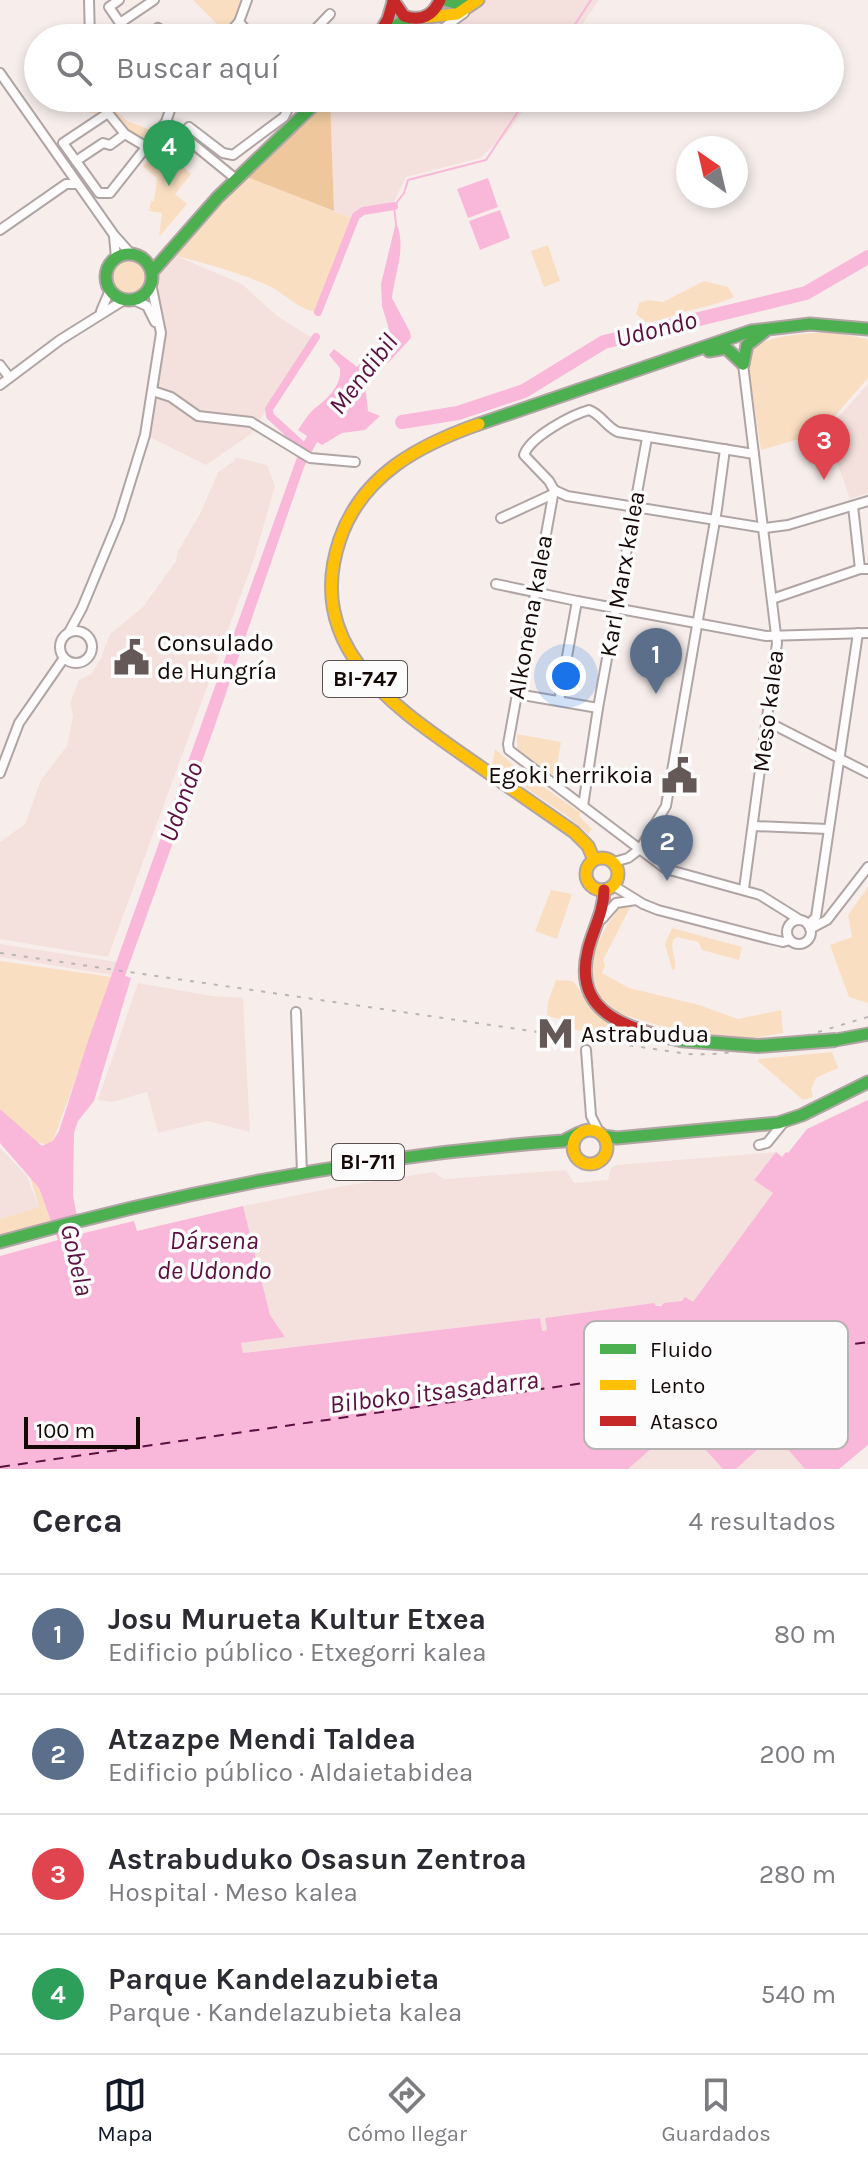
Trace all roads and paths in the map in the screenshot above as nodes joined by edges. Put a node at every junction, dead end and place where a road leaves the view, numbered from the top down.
1 (89, 0) edge
2 (119, 0) edge
3 (154, 0) edge
4 (247, 0) edge
5 (442, 0) edge
6 (393, 1) edge
7 (474, 3) edge
8 (330, 14) dead end
9 (427, 17) junction
10 (409, 18) junction
11 (239, 22) edge
12 (90, 24) edge
13 (320, 24) edge
14 (385, 24) edge
15 (398, 24) edge
16 (452, 24) edge
17 (0, 73) edge
18 (24, 108) edge
19 (27, 112) edge
20 (169, 112) edge
21 (286, 112) edge
22 (301, 112) edge
23 (166, 122) junction
24 (125, 134) junction
25 (183, 135) junction
26 (145, 146) junction
27 (76, 161) junction
28 (236, 179) junction
29 (77, 184) junction
30 (0, 230) edge
31 (114, 235) junction
32 (131, 254) junction
33 (116, 258) junction
34 (150, 272) junction
35 (110, 290) junction
36 (129, 300) junction
37 (101, 312) junction
38 (774, 326) junction
39 (868, 329) edge
40 (726, 339) junction
41 (157, 350) junction
42 (743, 359) junction
43 (659, 361) junction
44 (0, 365) edge
45 (9, 377) junction
46 (0, 385) edge
47 (153, 391) junction
48 (647, 438) junction
49 (725, 449) junction
50 (754, 454) junction
51 (355, 462) dead end
52 (552, 493) junction
53 (868, 501) edge
54 (853, 506) junction
55 (633, 507) junction
56 (501, 518) dead end
57 (716, 519) junction
58 (765, 528) junction
59 (856, 534) junction
60 (868, 534) edge
61 (864, 569) edge
62 (496, 584) dead end
63 (535, 592) junction
64 (772, 599) junction
65 (577, 601) junction
66 (82, 608) junction
67 (616, 608) junction
68 (697, 623) junction
69 (69, 632) junction
70 (858, 633) junction
71 (868, 633) edge
72 (86, 635) junction
73 (777, 637) junction
74 (64, 658) junction
75 (517, 694) junction
76 (559, 701) junction
77 (598, 708) junction
78 (768, 722) junction
79 (839, 759) junction
80 (0, 773) edge
81 (868, 773) edge
82 (583, 806) junction
83 (753, 826) junction
84 (828, 829) junction
85 (640, 849) junction
86 (594, 860) junction
87 (614, 862) junction
88 (868, 867) edge
89 (609, 888) junction
90 (744, 889) junction
91 (636, 900) junction
92 (600, 923) junction
93 (806, 925) junction
94 (790, 940) junction
95 (296, 1012) dead end
96 (868, 1034) edge
97 (586, 1050) dead end
98 (868, 1080) edge
99 (591, 1116) junction
100 (785, 1121) junction
101 (756, 1124) junction
102 (582, 1132) junction
103 (601, 1134) junction
104 (636, 1136) junction
105 (539, 1142) junction
106 (759, 1145) dead end
107 (574, 1153) junction
108 (605, 1155) junction
109 (302, 1173) junction
110 (0, 1242) edge

1 - 12 street
2 - 3 street
4 - 11 street
5 - 7 main road
5 - 9 main road
6 - 10 main road
6 - 14 main road
7 - 9 main road
7 - 16 street
8 - 13 street
9 - 10 main road
10 - 15 main road
17 - 18 street
19 - 29 street
20 - 23 street
21 - 25 street
22 - 28 main road
23 - 25 street
23 - 26 street
24 - 26 street
24 - 27 street
24 - 27 street
25 - 28 street
26 - 27 street
28 - 34 main road
29 - 30 street
29 - 31 street
31 - 32 street
31 - 33 street
32 - 33 main road
32 - 34 main road
33 - 35 main road
34 - 36 main road
34 - 41 street
35 - 36 main road
35 - 37 street
36 - 37 street
36 - 41 street
37 - 45 street
38 - 39 main road, BI-747
38 - 40 main road, BI-747
38 - 42 main road
40 - 42 main road
40 - 43 main road, BI-747
41 - 47 street
42 - 43 main road
42 - 50 street, Meso kalea
43 - 86 main road, BI-747
44 - 45 street
45 - 46 street
47 - 51 street
47 - 66 street
48 - 49 street
48 - 52 street
48 - 55 street, Karl Marx kalea
49 - 50 street
49 - 57 street
50 - 58 street, Meso kalea
52 - 55 street
52 - 56 street
52 - 63 street, Alkonena kalea
53 - 54 street
54 - 58 street
54 - 59 street
55 - 57 street
55 - 67 street, Karl Marx kalea
57 - 58 street
57 - 68 street
58 - 64 street, Meso kalea
59 - 60 street
59 - 61 street
61 - 64 street
62 - 63 street
63 - 65 street
63 - 75 street, Alkonena kalea
64 - 73 street, Meso kalea
65 - 67 street
65 - 76 street
66 - 69 street
66 - 72 street
67 - 68 street
67 - 77 street, Karl Marx kalea
68 - 73 street
68 - 85 street
69 - 72 street
69 - 74 street
70 - 71 street
70 - 73 street
70 - 79 street
72 - 74 street
73 - 78 street, Meso kalea
74 - 80 street
75 - 76 street
75 - 82 street, Alkonena kalea
76 - 77 street
77 - 82 street, Karl Marx kalea
78 - 79 street
78 - 83 street, Meso kalea
79 - 81 street
79 - 84 street
82 - 85 street
83 - 84 street
83 - 90 street, Meso kalea
84 - 93 street
85 - 87 street
85 - 90 street
86 - 87 main road
86 - 89 main road, BI-747
87 - 89 main road
88 - 93 street
89 - 91 street
89 - 92 main road
90 - 93 street
91 - 92 street
91 - 94 street
92 - 96 main road, bridge
93 - 94 street
93 - 94 street
95 - 109 street
97 - 99 street
98 - 100 main road, BI-711
98 - 101 main road, BI-711
99 - 102 street
99 - 103 street
100 - 101 main road, BI-711
100 - 106 street
101 - 104 main road, BI-711
102 - 103 main road, BI-711
102 - 105 main road, BI-711
102 - 107 main road
103 - 104 main road, BI-711
103 - 108 main road
104 - 108 main road, BI-711
105 - 107 main road, BI-711
105 - 109 main road, BI-711
107 - 108 main road, BI-711
109 - 110 main road, BI-711

